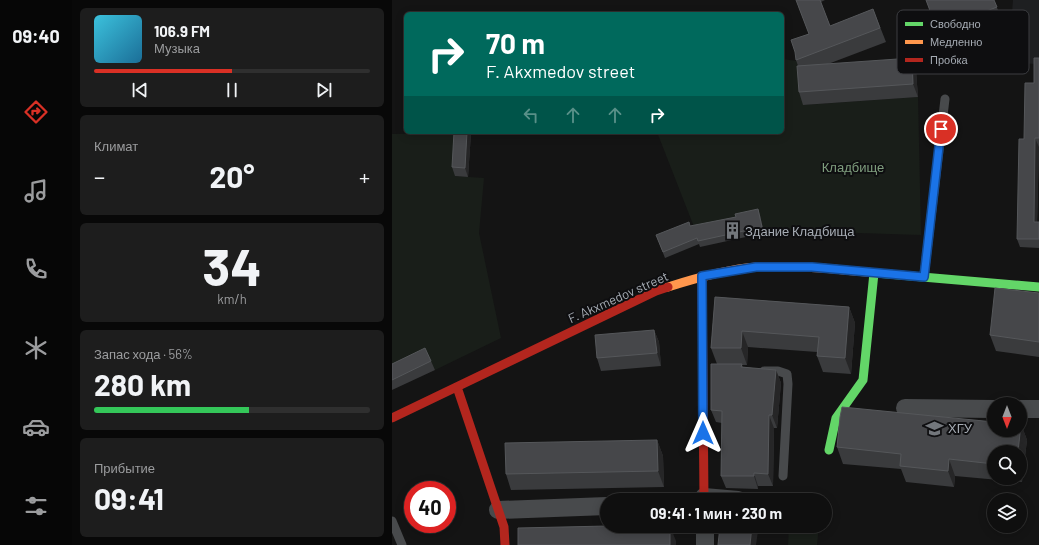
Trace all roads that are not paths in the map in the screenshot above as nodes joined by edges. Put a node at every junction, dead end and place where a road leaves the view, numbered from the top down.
1 (945, 99) dead end
2 (874, 273) junction
3 (702, 276) junction
4 (924, 277) junction
5 (1039, 287) edge
6 (755, 371) edge
7 (457, 387) junction
8 (905, 408) dead end
9 (987, 409) edge
10 (1027, 409) edge
11 (1039, 409) edge
12 (392, 418) edge
13 (829, 450) dead end
14 (783, 476) dead end
15 (704, 493) edge
16 (600, 506) edge
17 (498, 510) junction
18 (392, 521) edge
19 (705, 533) edge
20 (402, 545) edge
21 (505, 545) edge
22 (706, 545) edge

1 - 4 lane
2 - 3 main road, F. Akxmedov street
2 - 4 main road, F. Akxmedov street
2 - 13 main road
3 - 7 main road, F. Akxmedov street
3 - 15 main road
4 - 5 main road, F. Akxmedov street
6 - 14 lane
7 - 12 main road, F. Akxmedov street
7 - 17 main road
8 - 9 street
10 - 11 street
16 - 17 street
17 - 21 main road
18 - 20 lane
19 - 22 street

